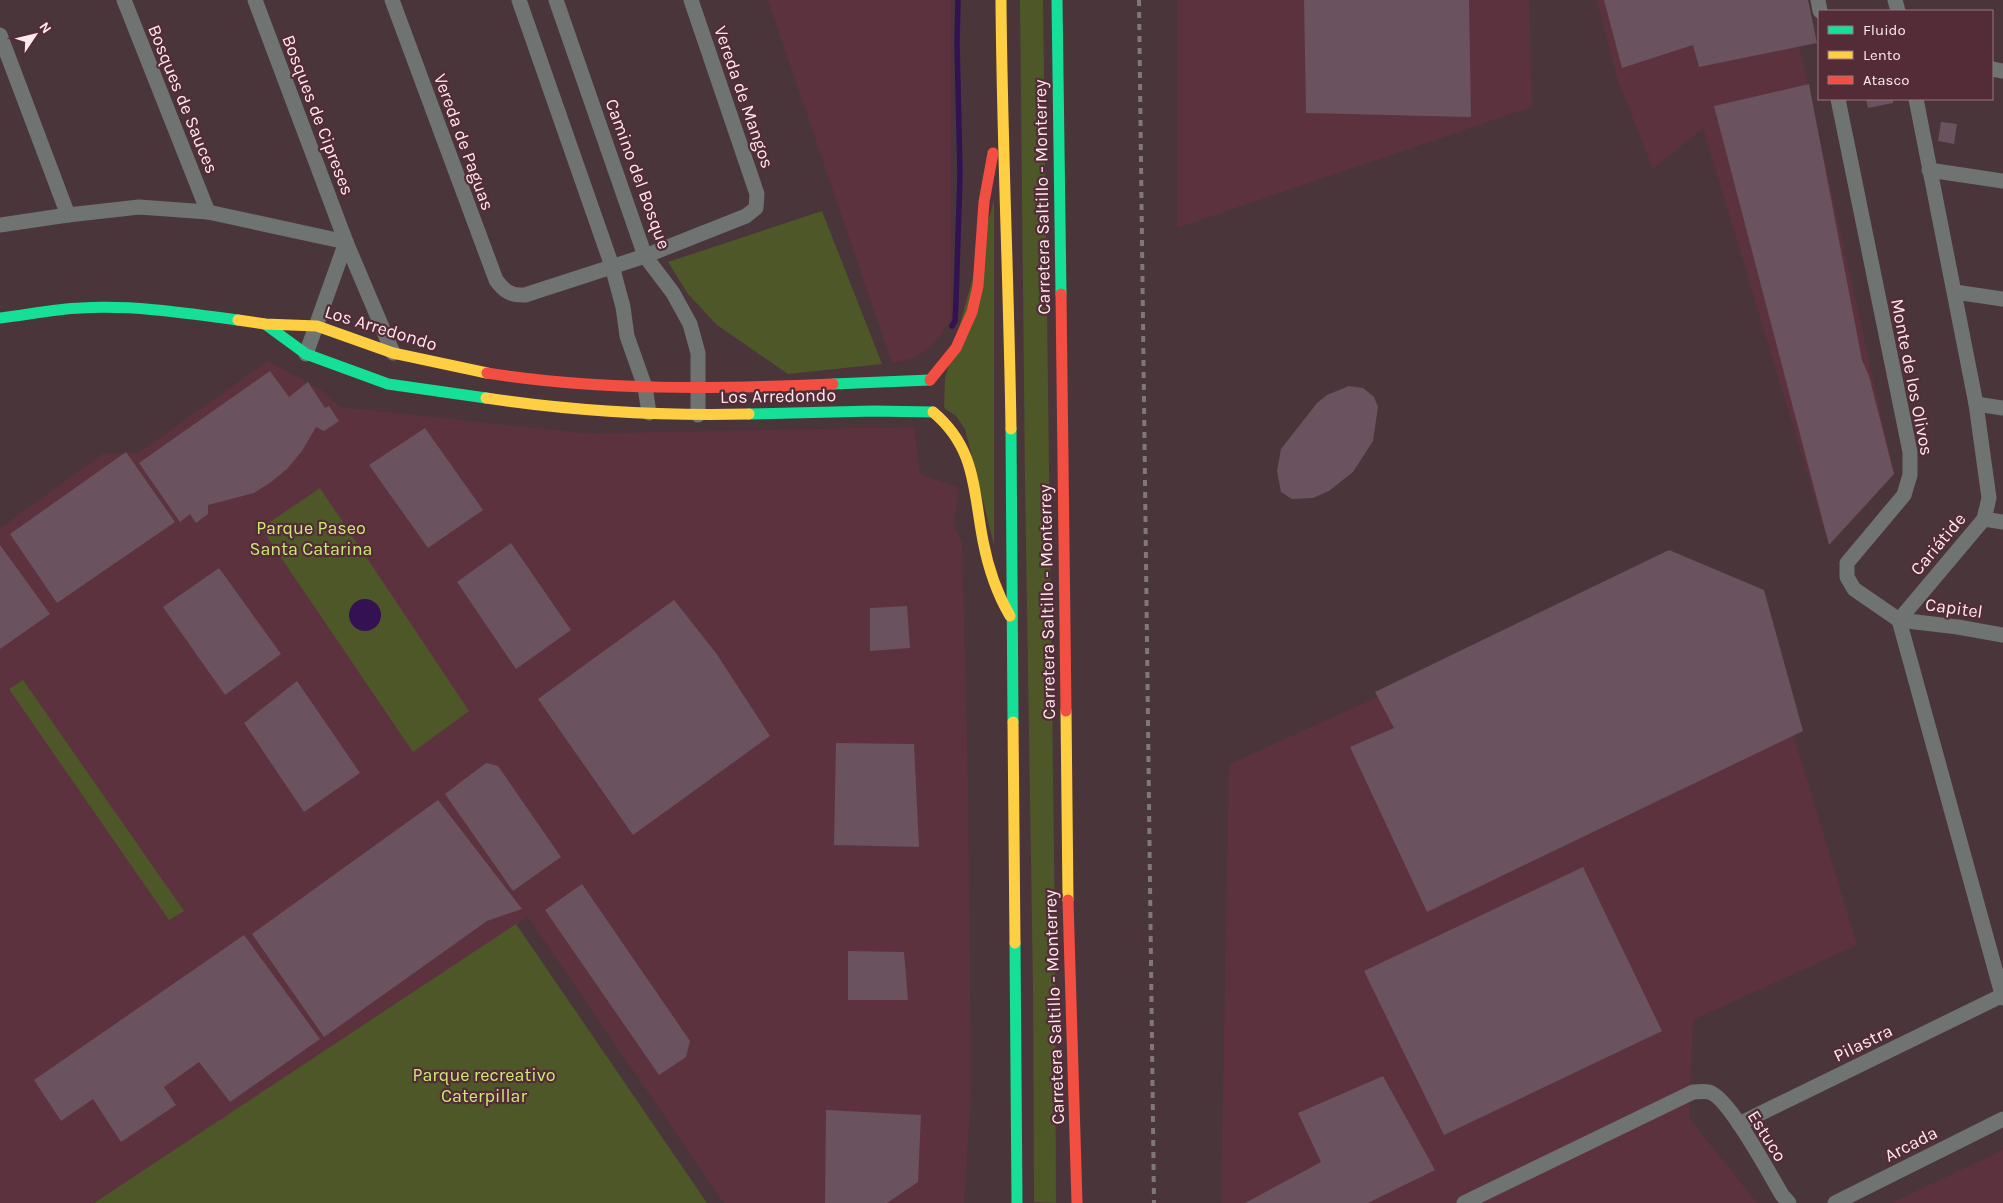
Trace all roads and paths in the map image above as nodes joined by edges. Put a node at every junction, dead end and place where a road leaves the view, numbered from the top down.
1 (124, 0) edge
2 (256, 0) edge
3 (392, 0) edge
4 (519, 0) edge
5 (556, 0) edge
6 (691, 0) edge
7 (1001, 0) edge
8 (1057, 0) edge
9 (0, 35) edge
10 (1838, 100) edge
11 (1916, 100) edge
12 (1002, 125) junction
13 (1929, 170) junction
14 (2003, 181) edge
15 (208, 212) junction
16 (68, 215) junction
17 (0, 226) edge
18 (346, 242) junction
19 (645, 256) junction
20 (612, 266) junction
21 (1955, 292) junction
22 (2003, 299) edge
23 (0, 318) edge
24 (265, 324) junction
25 (317, 326) junction
26 (393, 353) junction
27 (306, 354) junction
28 (645, 387) junction
29 (699, 388) junction
30 (1976, 404) junction
31 (2003, 408) edge
32 (649, 413) junction
33 (698, 415) junction
34 (1984, 519) junction
35 (2003, 522) edge
36 (1013, 620) junction
37 (1899, 620) junction
38 (2003, 635) edge
39 (2003, 996) edge
40 (2003, 1119) edge
41 (1739, 1124) junction
42 (1017, 1203) edge
43 (1078, 1203) edge
44 (1464, 1203) edge
45 (1789, 1203) edge
46 (1835, 1203) edge

1 - 15 street, Bosques de Sauces
2 - 18 street, Bosques de Cipreses
3 - 20 street, Vereda de Paguas
4 - 20 street
5 - 19 street, Camino del Bosque
6 - 19 street, Vereda de Mangos
7 - 12 main road, Carretera Saltillo - Monterrey
8 - 43 main road, Carretera Saltillo - Monterrey
9 - 16 street
10 - 37 street, Monte de los Olivos
11 - 13 street, Cariátide
12 - 29 main road, Los Arredondo
12 - 36 main road, Carretera Saltillo - Monterrey
13 - 14 street
13 - 21 street, Cariátide
15 - 16 street
15 - 18 street
16 - 17 street
18 - 25 street
18 - 26 street, Bosques de Cipreses
19 - 20 street
19 - 29 street, Camino del Bosque
20 - 28 street
21 - 22 street
21 - 30 street, Cariátide
23 - 24 main road
24 - 25 main road, Los Arredondo
24 - 27 main road, Los Arredondo
25 - 26 main road, Los Arredondo
25 - 27 street
26 - 28 main road, Los Arredondo
27 - 32 main road, Los Arredondo
28 - 29 main road, Los Arredondo
28 - 32 street
29 - 33 street, Camino del Bosque
30 - 31 street
30 - 34 street, Cariátide
32 - 33 main road, Los Arredondo
33 - 36 main road, Los Arredondo
34 - 35 street
34 - 37 street, Cariátide
36 - 42 main road, Carretera Saltillo - Monterrey
37 - 38 street, Capitel
37 - 39 street
39 - 41 street, Pilastra
40 - 46 street, Arcada
41 - 44 street, Estuco
41 - 45 street, Estuco

